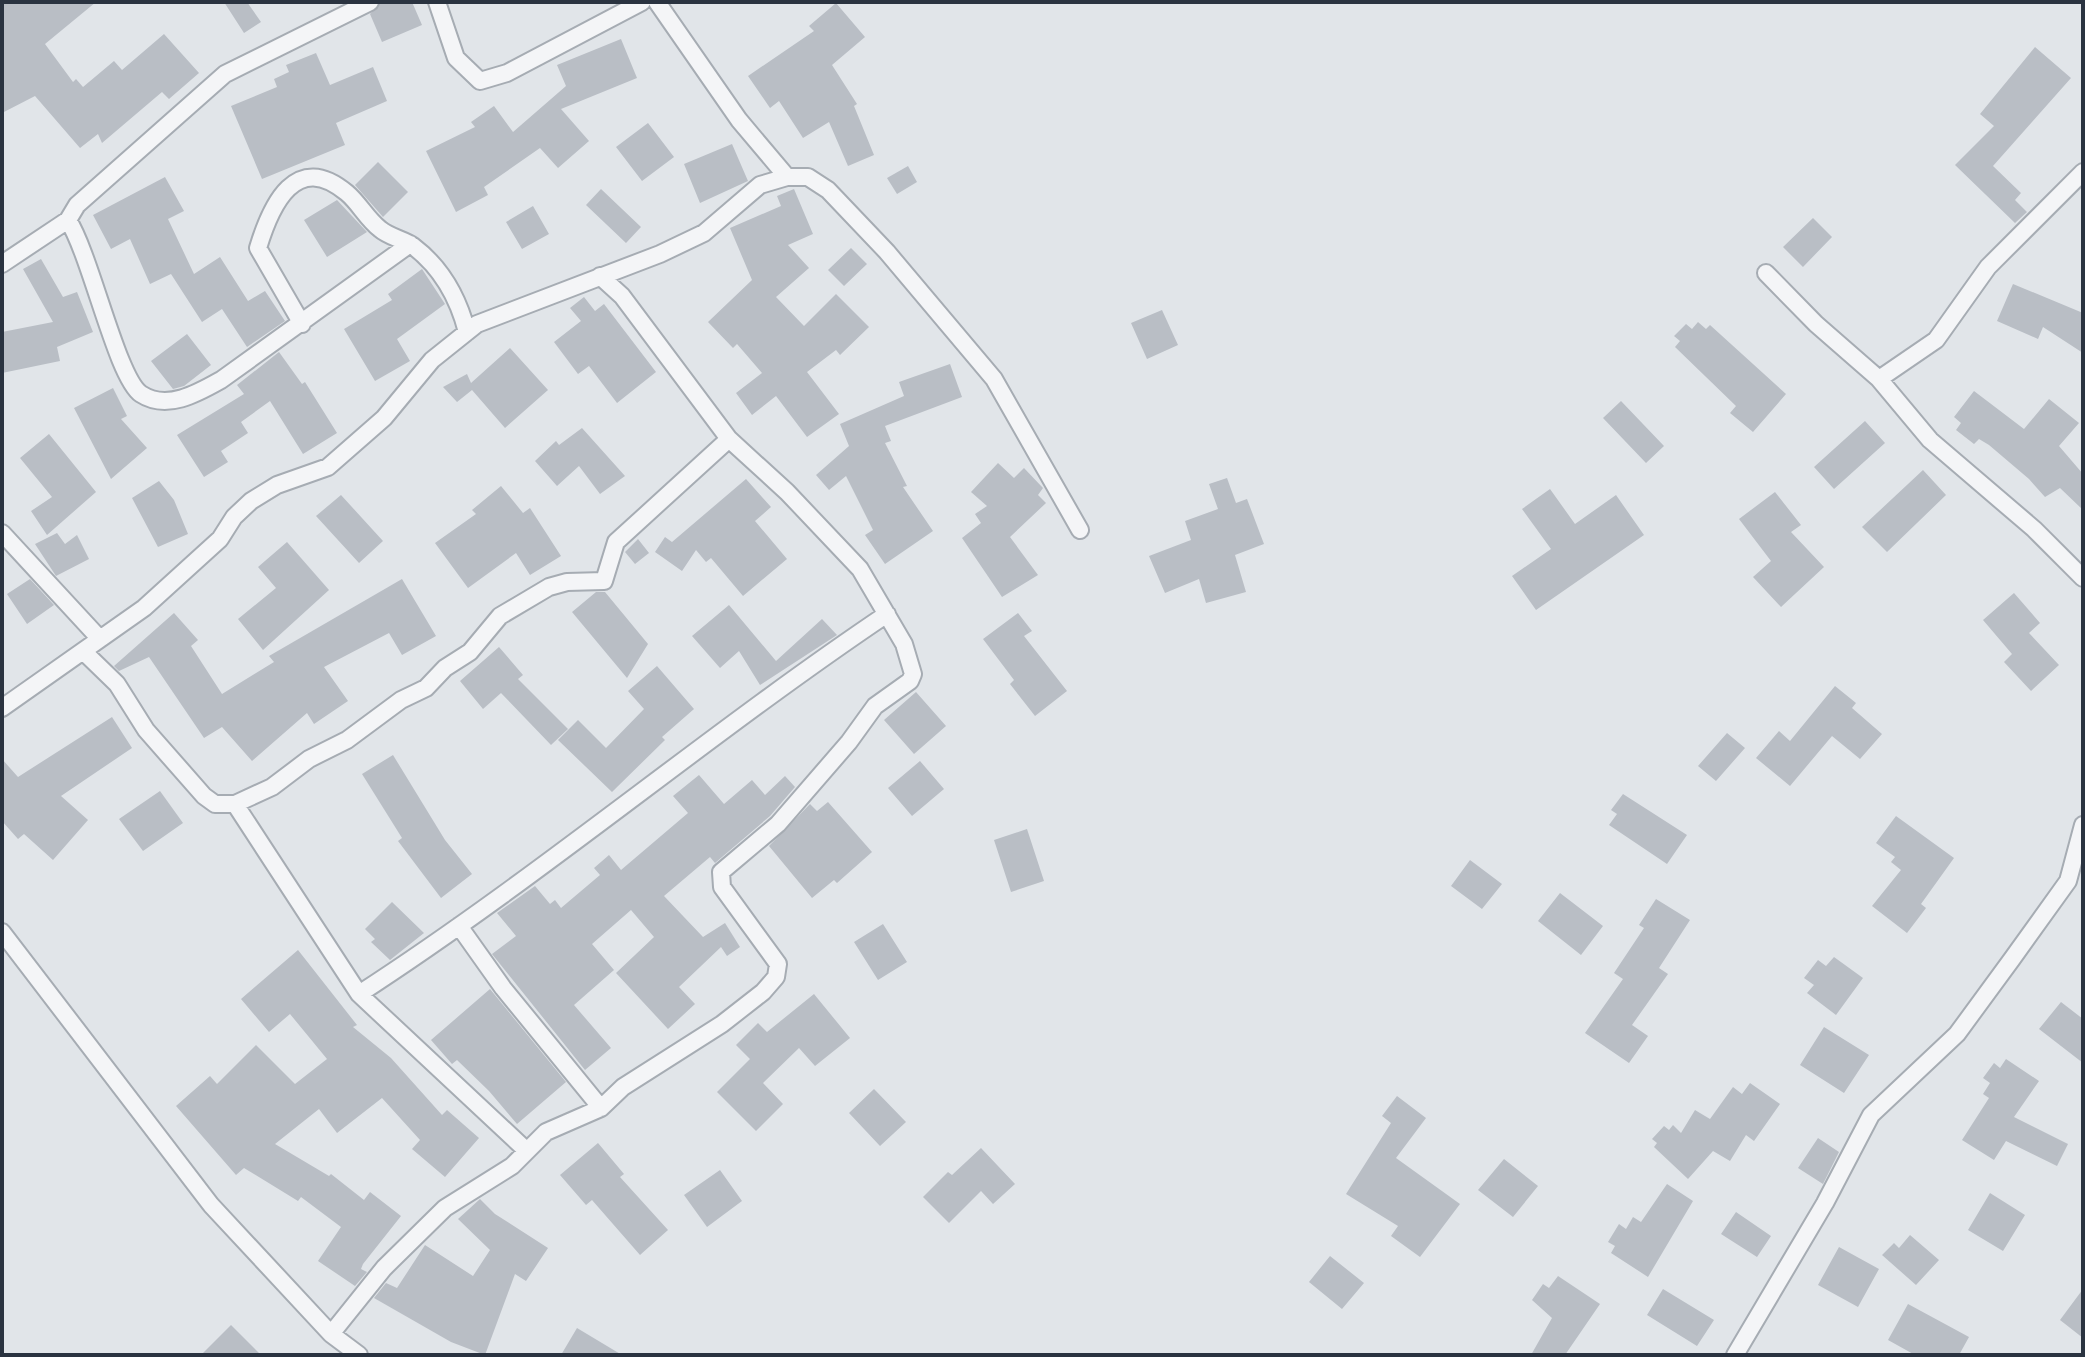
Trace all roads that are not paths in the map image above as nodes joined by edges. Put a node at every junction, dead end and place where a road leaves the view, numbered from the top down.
1 (370, 2) edge
2 (437, 2) edge
3 (642, 2) edge
4 (657, 2) edge
5 (2083, 172) edge
6 (787, 177) junction
7 (68, 220) junction
8 (410, 244) junction
9 (2, 264) edge
10 (1766, 273) dead end
11 (600, 276) junction
12 (302, 324) junction
13 (467, 332) junction
14 (1879, 379) junction
15 (729, 439) junction
16 (1080, 530) dead end
17 (2, 533) edge
18 (2083, 578) edge
19 (887, 614) junction
20 (100, 639) junction
21 (83, 651) junction
22 (2, 708) edge
23 (235, 804) junction
24 (2083, 825) edge
25 (459, 926) junction
26 (2, 932) edge
27 (359, 994) junction
28 (601, 1108) junction
29 (527, 1151) junction
30 (331, 1334) junction
31 (359, 1355) edge
32 (1735, 1355) edge

1 - 7 street
2 - 3 street
4 - 6 street
5 - 14 street
6 - 11 street
6 - 16 street
7 - 9 street
7 - 12 street
8 - 12 street
8 - 12 street
8 - 13 street
10 - 14 street
11 - 13 street
11 - 15 street
13 - 20 street
14 - 18 street
15 - 19 street
15 - 23 street
17 - 20 street
19 - 25 street
19 - 28 street
20 - 21 street
21 - 22 street
21 - 23 street
23 - 27 street
24 - 32 street
25 - 27 street
25 - 28 street
26 - 30 street
27 - 29 street
28 - 29 street
29 - 30 street
30 - 31 street

